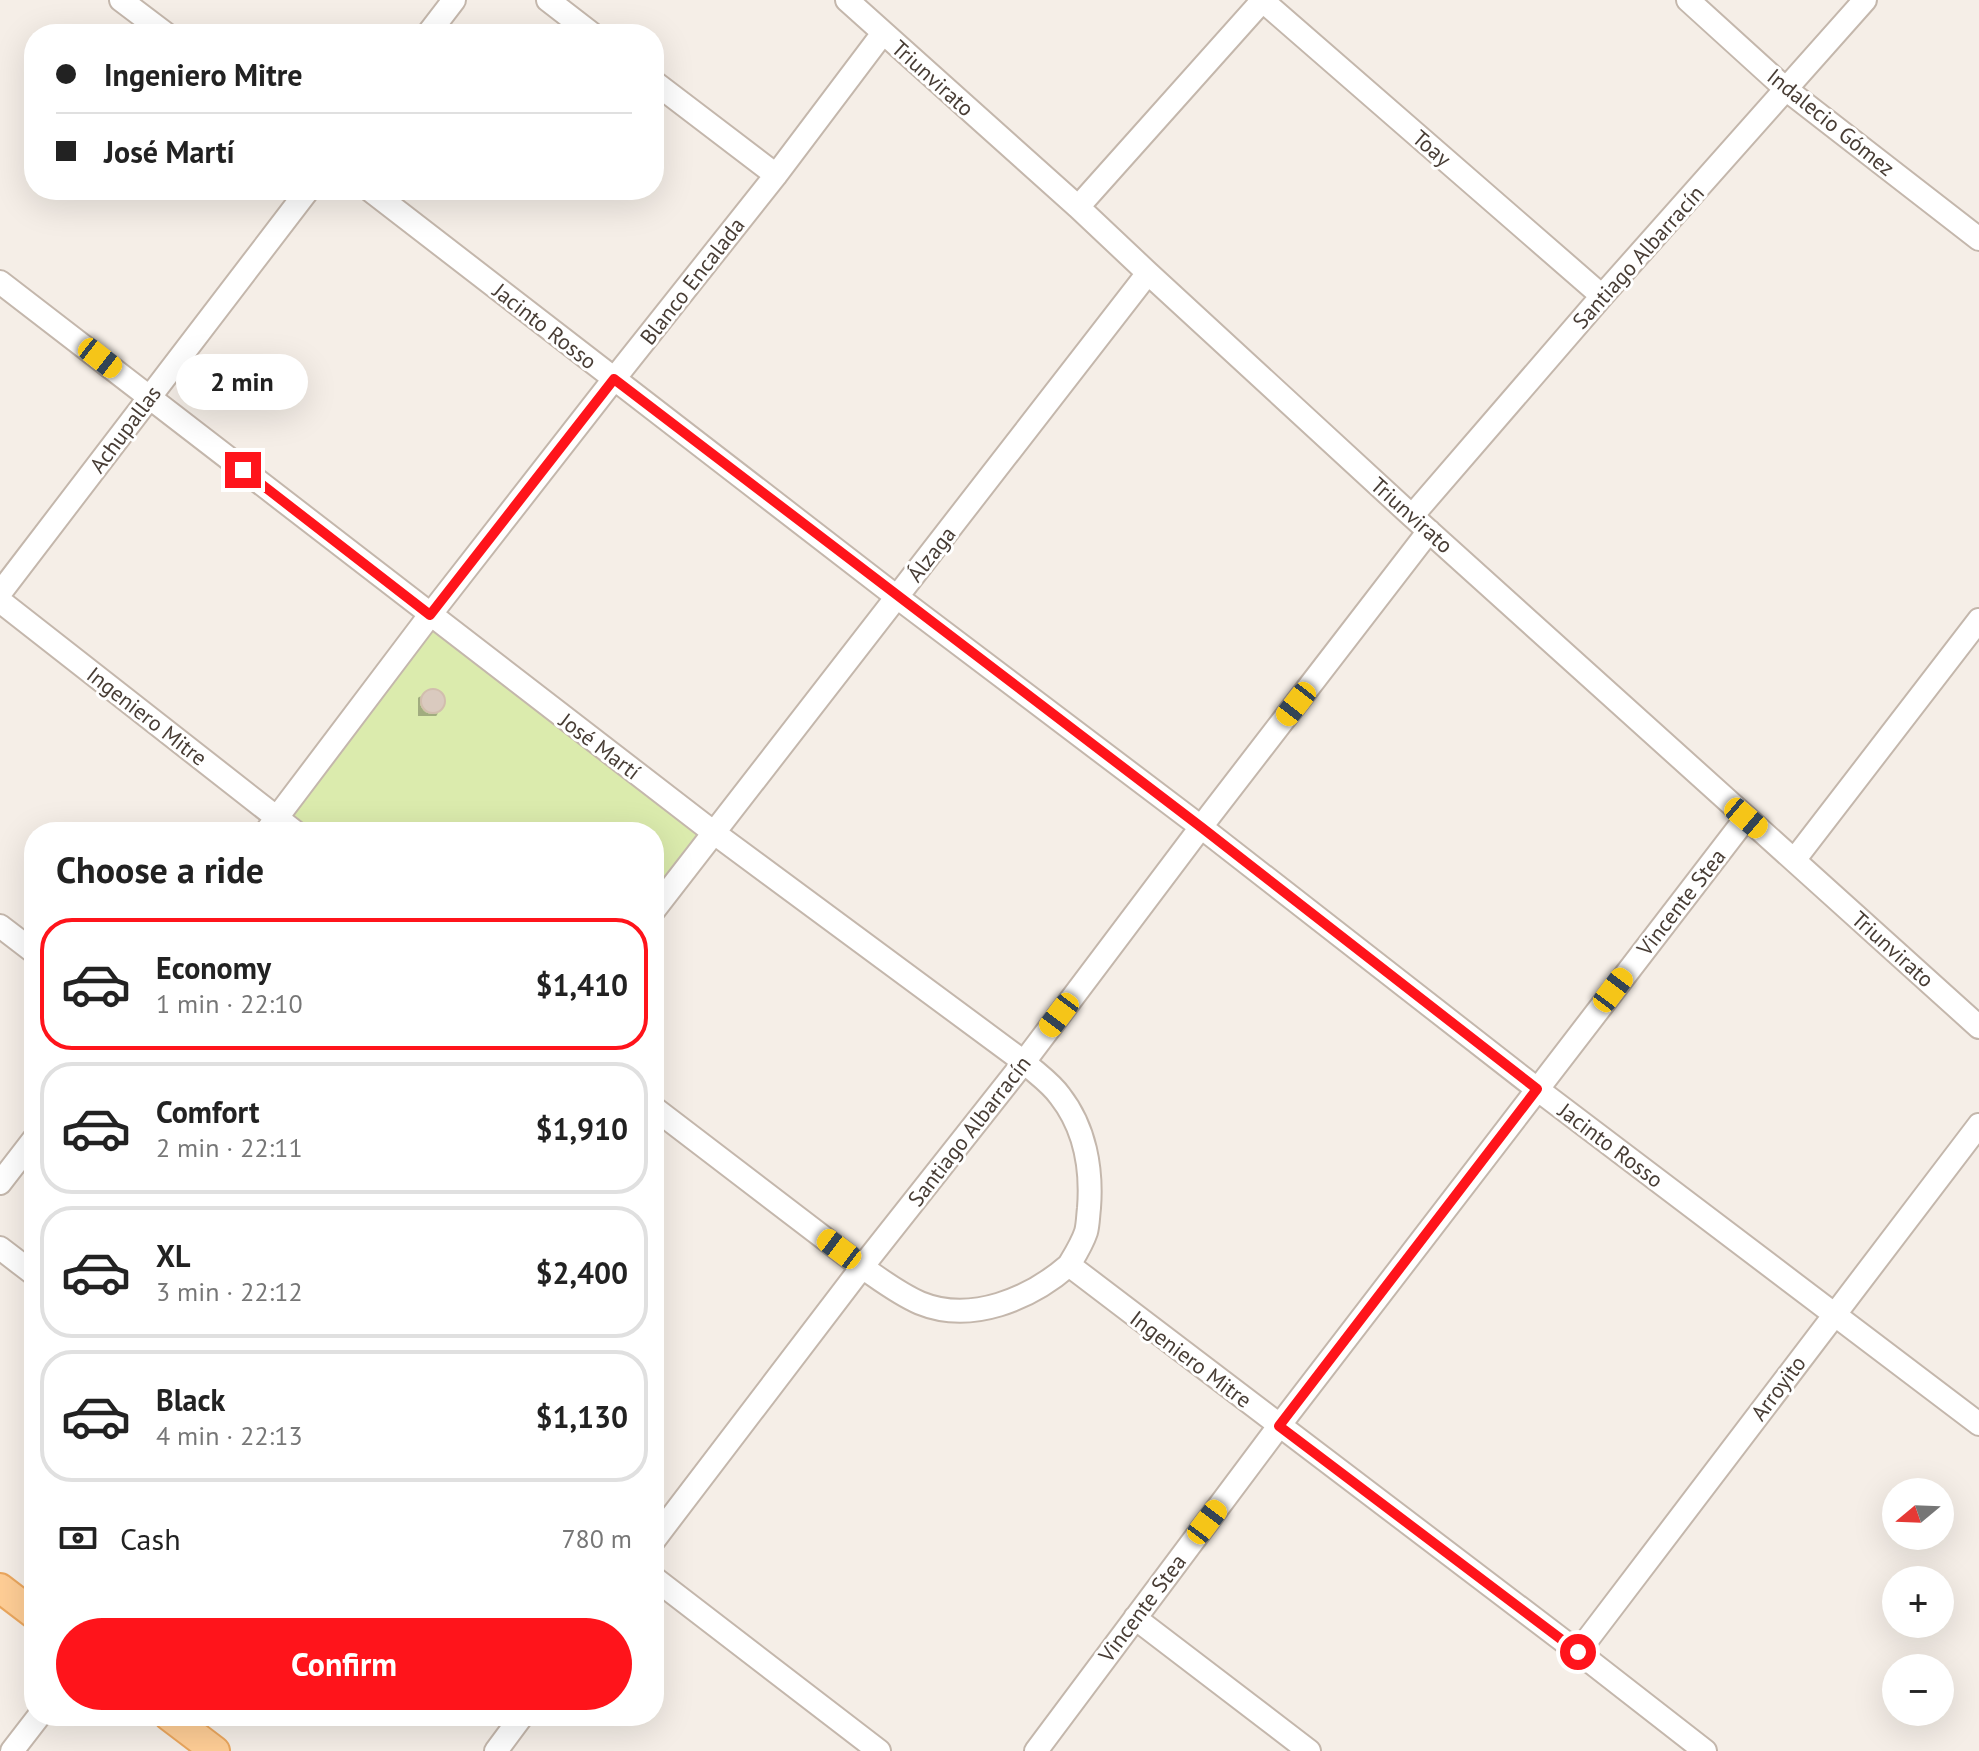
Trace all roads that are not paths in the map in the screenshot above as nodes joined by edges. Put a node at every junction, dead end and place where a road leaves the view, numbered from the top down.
1 (121, 0) edge
2 (454, 0) edge
3 (548, 0) edge
4 (847, 0) edge
5 (1263, 0) edge
6 (1688, 0) edge
7 (1865, 0) edge
8 (153, 24) edge
9 (436, 24) edge
10 (579, 24) edge
11 (883, 33) junction
12 (664, 90) edge
13 (1787, 90) junction
14 (776, 175) junction
15 (300, 200) edge
16 (383, 200) edge
17 (1078, 207) junction
18 (1979, 239) edge
19 (1148, 273) junction
20 (0, 282) edge
21 (1602, 296) junction
22 (614, 379) junction
23 (149, 397) junction
24 (1412, 516) junction
25 (1429, 531) junction
26 (0, 593) edge
27 (897, 597) junction
28 (0, 601) edge
29 (430, 615) junction
30 (1979, 620) edge
31 (1746, 818) junction
32 (267, 822) edge
33 (273, 822) edge
34 (1201, 827) junction
35 (713, 832) junction
36 (1795, 859) junction
37 (664, 897) edge
38 (0, 926) edge
39 (24, 944) edge
40 (1979, 1027) edge
41 (1024, 1062) junction
42 (1537, 1089) junction
43 (664, 1116) edge
44 (1979, 1125) edge
45 (24, 1152) edge
46 (0, 1183) edge
47 (0, 1248) edge
48 (1069, 1265) junction
49 (24, 1266) edge
50 (862, 1267) junction
51 (1835, 1314) junction
52 (1979, 1424) edge
53 (1279, 1426) junction
54 (664, 1527) edge
55 (664, 1586) edge
56 (0, 1588) edge
57 (24, 1606) edge
58 (1135, 1618) junction
59 (1578, 1652) junction
60 (31, 1726) edge
61 (182, 1726) edge
62 (515, 1726) edge
63 (12, 1751) edge
64 (215, 1751) edge
65 (496, 1751) edge
66 (879, 1751) edge
67 (1036, 1751) edge
68 (1309, 1751) edge
69 (1705, 1751) edge

1 - 8 street
2 - 9 street
3 - 10 street
4 - 11 street, Triunvirato
5 - 17 street
5 - 21 street, Toay
6 - 13 street, Indalecio Gómez
7 - 13 street, Santiago Albarracín
11 - 14 street, Blanco Encalada
11 - 17 street, Triunvirato
12 - 14 street
13 - 18 street, Indalecio Gómez
13 - 21 street, Santiago Albarracín
14 - 22 street, Blanco Encalada
15 - 23 street, Achupallas
16 - 22 street, Jacinto Rosso
17 - 19 street, Triunvirato
19 - 24 street, Triunvirato
19 - 27 street, Álzaga
20 - 23 street, José Martí
21 - 24 street, Santiago Albarracín
22 - 27 street, Jacinto Rosso
22 - 29 street, Blanco Encalada
23 - 26 street, Achupallas
23 - 29 street, José Martí
24 - 25 street, Triunvirato
25 - 31 street, Triunvirato
25 - 34 street, Santiago Albarracín
27 - 34 street, Jacinto Rosso
27 - 35 street, Álzaga
28 - 32 street, Ingeniero Mitre
29 - 33 street, Blanco Encalada
29 - 35 street, José Martí
30 - 36 street
31 - 36 street, Triunvirato
31 - 42 street, Vincente Stea
34 - 41 street, Santiago Albarracín
34 - 42 street, Jacinto Rosso
35 - 37 street, Álzaga
35 - 41 street, José Martí
36 - 40 street, Triunvirato
38 - 39 street
41 - 48 street, José Martí
41 - 50 street, Santiago Albarracín
42 - 51 street, Jacinto Rosso
42 - 53 street, Vincente Stea
43 - 50 street
44 - 51 street, Arroyito
45 - 46 street
47 - 49 street
48 - 50 street
48 - 53 street, Ingeniero Mitre
50 - 54 street, Santiago Albarracín
51 - 52 street, Jacinto Rosso
51 - 59 street, Arroyito
53 - 58 street, Vincente Stea
53 - 59 street, Ingeniero Mitre
55 - 66 street
56 - 57 main road
58 - 67 street, Vincente Stea
58 - 68 street
59 - 69 street, Ingeniero Mitre
60 - 63 street
61 - 64 main road
62 - 65 street

